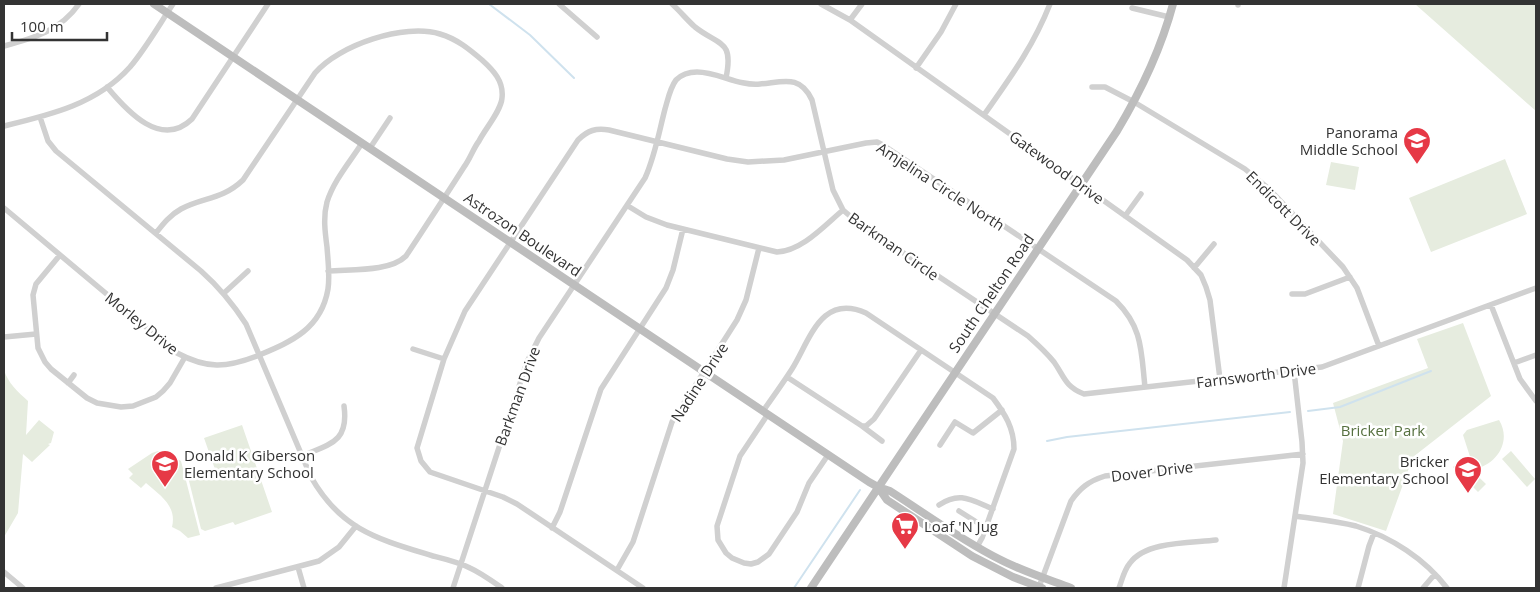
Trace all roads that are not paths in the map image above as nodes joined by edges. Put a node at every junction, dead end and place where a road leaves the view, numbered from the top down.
1 (79, 4) edge
2 (154, 4) edge
3 (173, 4) edge
4 (268, 4) edge
5 (558, 4) edge
6 (672, 4) edge
7 (821, 4) edge
8 (862, 4) edge
9 (956, 4) edge
10 (1050, 4) edge
11 (1173, 4) edge
12 (1132, 8) dead end
13 (167, 13) junction
14 (1169, 17) junction
15 (850, 20) junction
16 (597, 37) dead end
17 (4, 46) edge
18 (232, 56) junction
19 (916, 68) junction
20 (726, 78) junction
21 (107, 87) junction
22 (1092, 87) dead end
23 (297, 100) junction
24 (1134, 102) junction
25 (984, 115) junction
26 (40, 117) junction
27 (390, 118) dead end
28 (4, 126) edge
29 (656, 142) junction
30 (362, 143) junction
31 (370, 148) junction
32 (824, 152) junction
33 (1080, 184) junction
34 (1141, 194) dead end
35 (444, 198) junction
36 (628, 206) junction
37 (4, 208) edge
38 (843, 210) junction
39 (1125, 216) junction
40 (683, 229) junction
41 (156, 233) junction
42 (510, 242) junction
43 (1214, 244) dead end
44 (760, 248) junction
45 (1038, 249) junction
46 (60, 255) junction
47 (1194, 268) junction
48 (248, 271) dead end
49 (328, 271) junction
50 (1350, 278) junction
51 (574, 285) junction
52 (1536, 288) edge
53 (224, 293) junction
54 (1292, 294) dead end
55 (1491, 305) junction
56 (994, 314) junction
57 (640, 329) junction
58 (36, 334) junction
59 (4, 337) edge
60 (1380, 346) junction
61 (413, 349) dead end
62 (921, 350) junction
63 (259, 355) junction
64 (1536, 355) edge
65 (185, 357) junction
66 (444, 359) junction
67 (1514, 363) junction
68 (955, 371) junction
69 (1294, 371) junction
70 (705, 372) junction
71 (74, 375) dead end
72 (787, 376) junction
73 (1220, 379) junction
74 (68, 383) junction
75 (1145, 387) junction
76 (1536, 400) edge
77 (344, 406) dead end
78 (1002, 410) junction
79 (766, 412) junction
80 (862, 426) junction
81 (882, 441) dead end
82 (940, 445) dead end
83 (1303, 454) junction
84 (828, 455) junction
85 (302, 456) junction
86 (878, 487) junction
87 (484, 491) junction
88 (939, 505) dead end
89 (993, 509) junction
90 (959, 511) dead end
91 (1295, 516) junction
92 (356, 526) junction
93 (552, 528) junction
94 (986, 528) junction
95 (1374, 533) junction
96 (1216, 540) dead end
97 (977, 547) junction
98 (461, 564) junction
99 (298, 567) junction
100 (617, 570) junction
101 (4, 572) edge
102 (1435, 574) junction
103 (1042, 578) junction
104 (23, 588) edge
105 (216, 588) edge
106 (304, 588) edge
107 (453, 588) edge
108 (502, 588) edge
109 (643, 588) edge
110 (811, 588) edge
111 (1041, 588) edge
112 (1071, 588) edge
113 (1119, 588) edge
114 (1284, 588) edge
115 (1358, 588) edge
116 (1423, 588) edge
117 (1447, 588) edge

1 - 17 street
2 - 13 main road, Astrozon Boulevard
3 - 13 street
4 - 18 street
5 - 16 street
6 - 20 street
7 - 15 street, Gatewood Drive
8 - 15 street
9 - 19 street
10 - 25 street
11 - 14 main road, South Chelton Road
12 - 14 street
13 - 18 main road, Astrozon Boulevard
13 - 21 street
14 - 24 main road, South Chelton Road
15 - 19 street, Gatewood Drive
18 - 21 street
18 - 23 main road, Astrozon Boulevard
19 - 25 street, Gatewood Drive
20 - 29 street, Barkman Circle
20 - 32 street, Barkman Circle
21 - 26 street
22 - 24 street, Endicott Drive
23 - 30 main road, Astrozon Boulevard
23 - 35 street
23 - 41 street
24 - 33 main road, South Chelton Road
24 - 50 street, Endicott Drive
25 - 33 street, Gatewood Drive
26 - 28 street
26 - 41 street
27 - 31 street
29 - 32 street, Amjelina Circle North
29 - 36 street, Barkman Drive
29 - 42 street, Amjelina Circle North
30 - 31 main road, Astrozon Boulevard
30 - 49 street, Morley Drive
31 - 35 main road, Astrozon Boulevard
32 - 38 street, Barkman Circle
32 - 45 street, Amjelina Circle North
33 - 39 street, Gatewood Drive
33 - 45 main road, South Chelton Road
34 - 39 street
35 - 42 main road, Astrozon Boulevard
35 - 49 street
36 - 40 street
36 - 51 street, Barkman Drive
37 - 46 street, Morley Drive
38 - 44 street
38 - 56 street, Barkman Circle
39 - 47 street, Gatewood Drive
40 - 44 street
40 - 57 street
41 - 53 street
42 - 51 main road, Astrozon Boulevard
42 - 66 street, Amjelina Circle North
43 - 47 street
44 - 70 street, Nadine Drive
45 - 56 main road, South Chelton Road
45 - 75 street, Amjelina Circle North
46 - 58 street
46 - 65 street, Morley Drive
47 - 73 street, Gatewood Drive
48 - 53 street
49 - 63 street, Morley Drive
50 - 54 street
50 - 60 street, Endicott Drive
51 - 57 main road, Astrozon Boulevard
51 - 87 street, Barkman Drive
52 - 55 street, Farnsworth Drive
53 - 63 street
55 - 60 street, Farnsworth Drive
55 - 67 street
56 - 68 main road, South Chelton Road
56 - 75 street, Farnsworth Drive
57 - 70 main road, Astrozon Boulevard
57 - 93 street
58 - 59 street
58 - 74 street
60 - 69 street, Farnsworth Drive
61 - 66 street
62 - 68 street
62 - 72 street
62 - 80 street
63 - 65 street, Morley Drive
63 - 85 street
64 - 67 street
65 - 74 street
66 - 87 street, Amjelina Circle North
67 - 76 street
68 - 78 street
68 - 86 main road, South Chelton Road
69 - 73 street, Farnsworth Drive
69 - 83 street
70 - 79 main road, Astrozon Boulevard
70 - 100 street, Nadine Drive
71 - 74 street
72 - 79 street
72 - 80 street
73 - 75 street, Farnsworth Drive
77 - 85 street
78 - 82 street
78 - 89 street
79 - 84 main road, Astrozon Boulevard
79 - 84 street
80 - 81 street
83 - 91 street
83 - 103 street, Dover Drive
84 - 86 main road, Astrozon Boulevard
85 - 92 street
86 - 97 main road, Astrozon Boulevard
86 - 110 main road, South Chelton Road
86 - 111 main road, Astrozon Boulevard
87 - 93 street, Amjelina Circle North
87 - 98 street, Barkman Drive
88 - 89 street
89 - 94 street
90 - 94 street
91 - 95 street
91 - 114 street
92 - 98 street
92 - 99 street
93 - 100 street, Amjelina Circle North
94 - 97 street
95 - 102 street
95 - 115 street
96 - 113 street
97 - 103 main road, Astrozon Boulevard
98 - 107 street, Barkman Drive
98 - 108 street
99 - 105 street
99 - 106 street
100 - 109 street, Amjelina Circle North
101 - 104 street
102 - 116 street
102 - 117 street
103 - 111 street, Dover Drive
103 - 112 main road, Astrozon Boulevard

